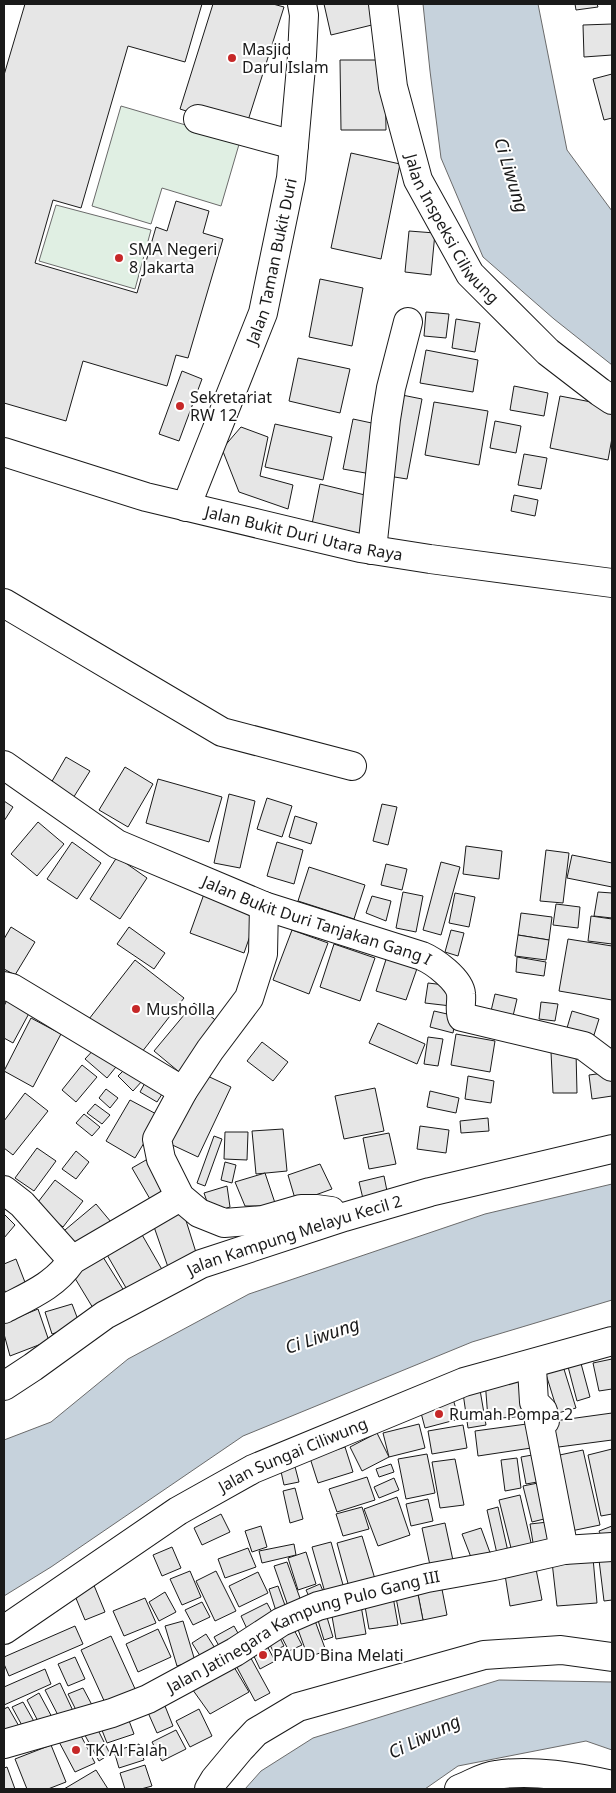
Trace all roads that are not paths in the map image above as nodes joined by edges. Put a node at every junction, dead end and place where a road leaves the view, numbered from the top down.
1 (302, 4) edge
2 (383, 4) edge
3 (198, 119) dead end
4 (294, 145) junction
5 (408, 322) dead end
6 (612, 400) edge
7 (4, 452) edge
8 (186, 507) junction
9 (372, 550) junction
10 (612, 583) edge
11 (4, 603) edge
12 (4, 765) edge
13 (352, 766) dead end
14 (264, 906) junction
15 (4, 986) edge
16 (612, 1067) edge
17 (182, 1091) junction
18 (612, 1149) edge
19 (4, 1190) edge
20 (180, 1197) junction
21 (331, 1211) dead end
22 (72, 1260) junction
23 (4, 1309) edge
24 (612, 1341) edge
25 (532, 1369) dead end
26 (4, 1386) edge
27 (612, 1547) edge
28 (564, 1550) junction
29 (4, 1630) edge
30 (612, 1657) edge
31 (4, 1744) edge
32 (612, 1785) edge
33 (209, 1789) edge
34 (459, 1789) edge

1 - 4 street, Jalan Taman Bukit Duri
2 - 6 street, Jalan Inspeksi Ciliwung
3 - 4 street
4 - 8 street, Jalan Taman Bukit Duri
5 - 9 street
7 - 8 street, Jalan Bukit Duri Utara Raya
8 - 9 street, Jalan Bukit Duri Utara Raya
9 - 10 street, Jalan Bukit Duri Utara Raya
11 - 13 street
12 - 14 street, Jalan Bukit Duri Tanjakan Gang I
14 - 16 street, Jalan Bukit Duri Tanjakan Gang I
14 - 17 street
15 - 17 street
17 - 20 street
18 - 26 street, Jalan Kampung Melayu Kecil 2
19 - 22 street
20 - 21 street
20 - 22 street
22 - 23 street
24 - 29 street, Jalan Sungai Ciliwung
25 - 28 street
27 - 28 street, Jalan Jatinegara Kampung Pulo Gang III
28 - 31 street, Jalan Jatinegara Kampung Pulo Gang III
30 - 33 street
32 - 34 street

